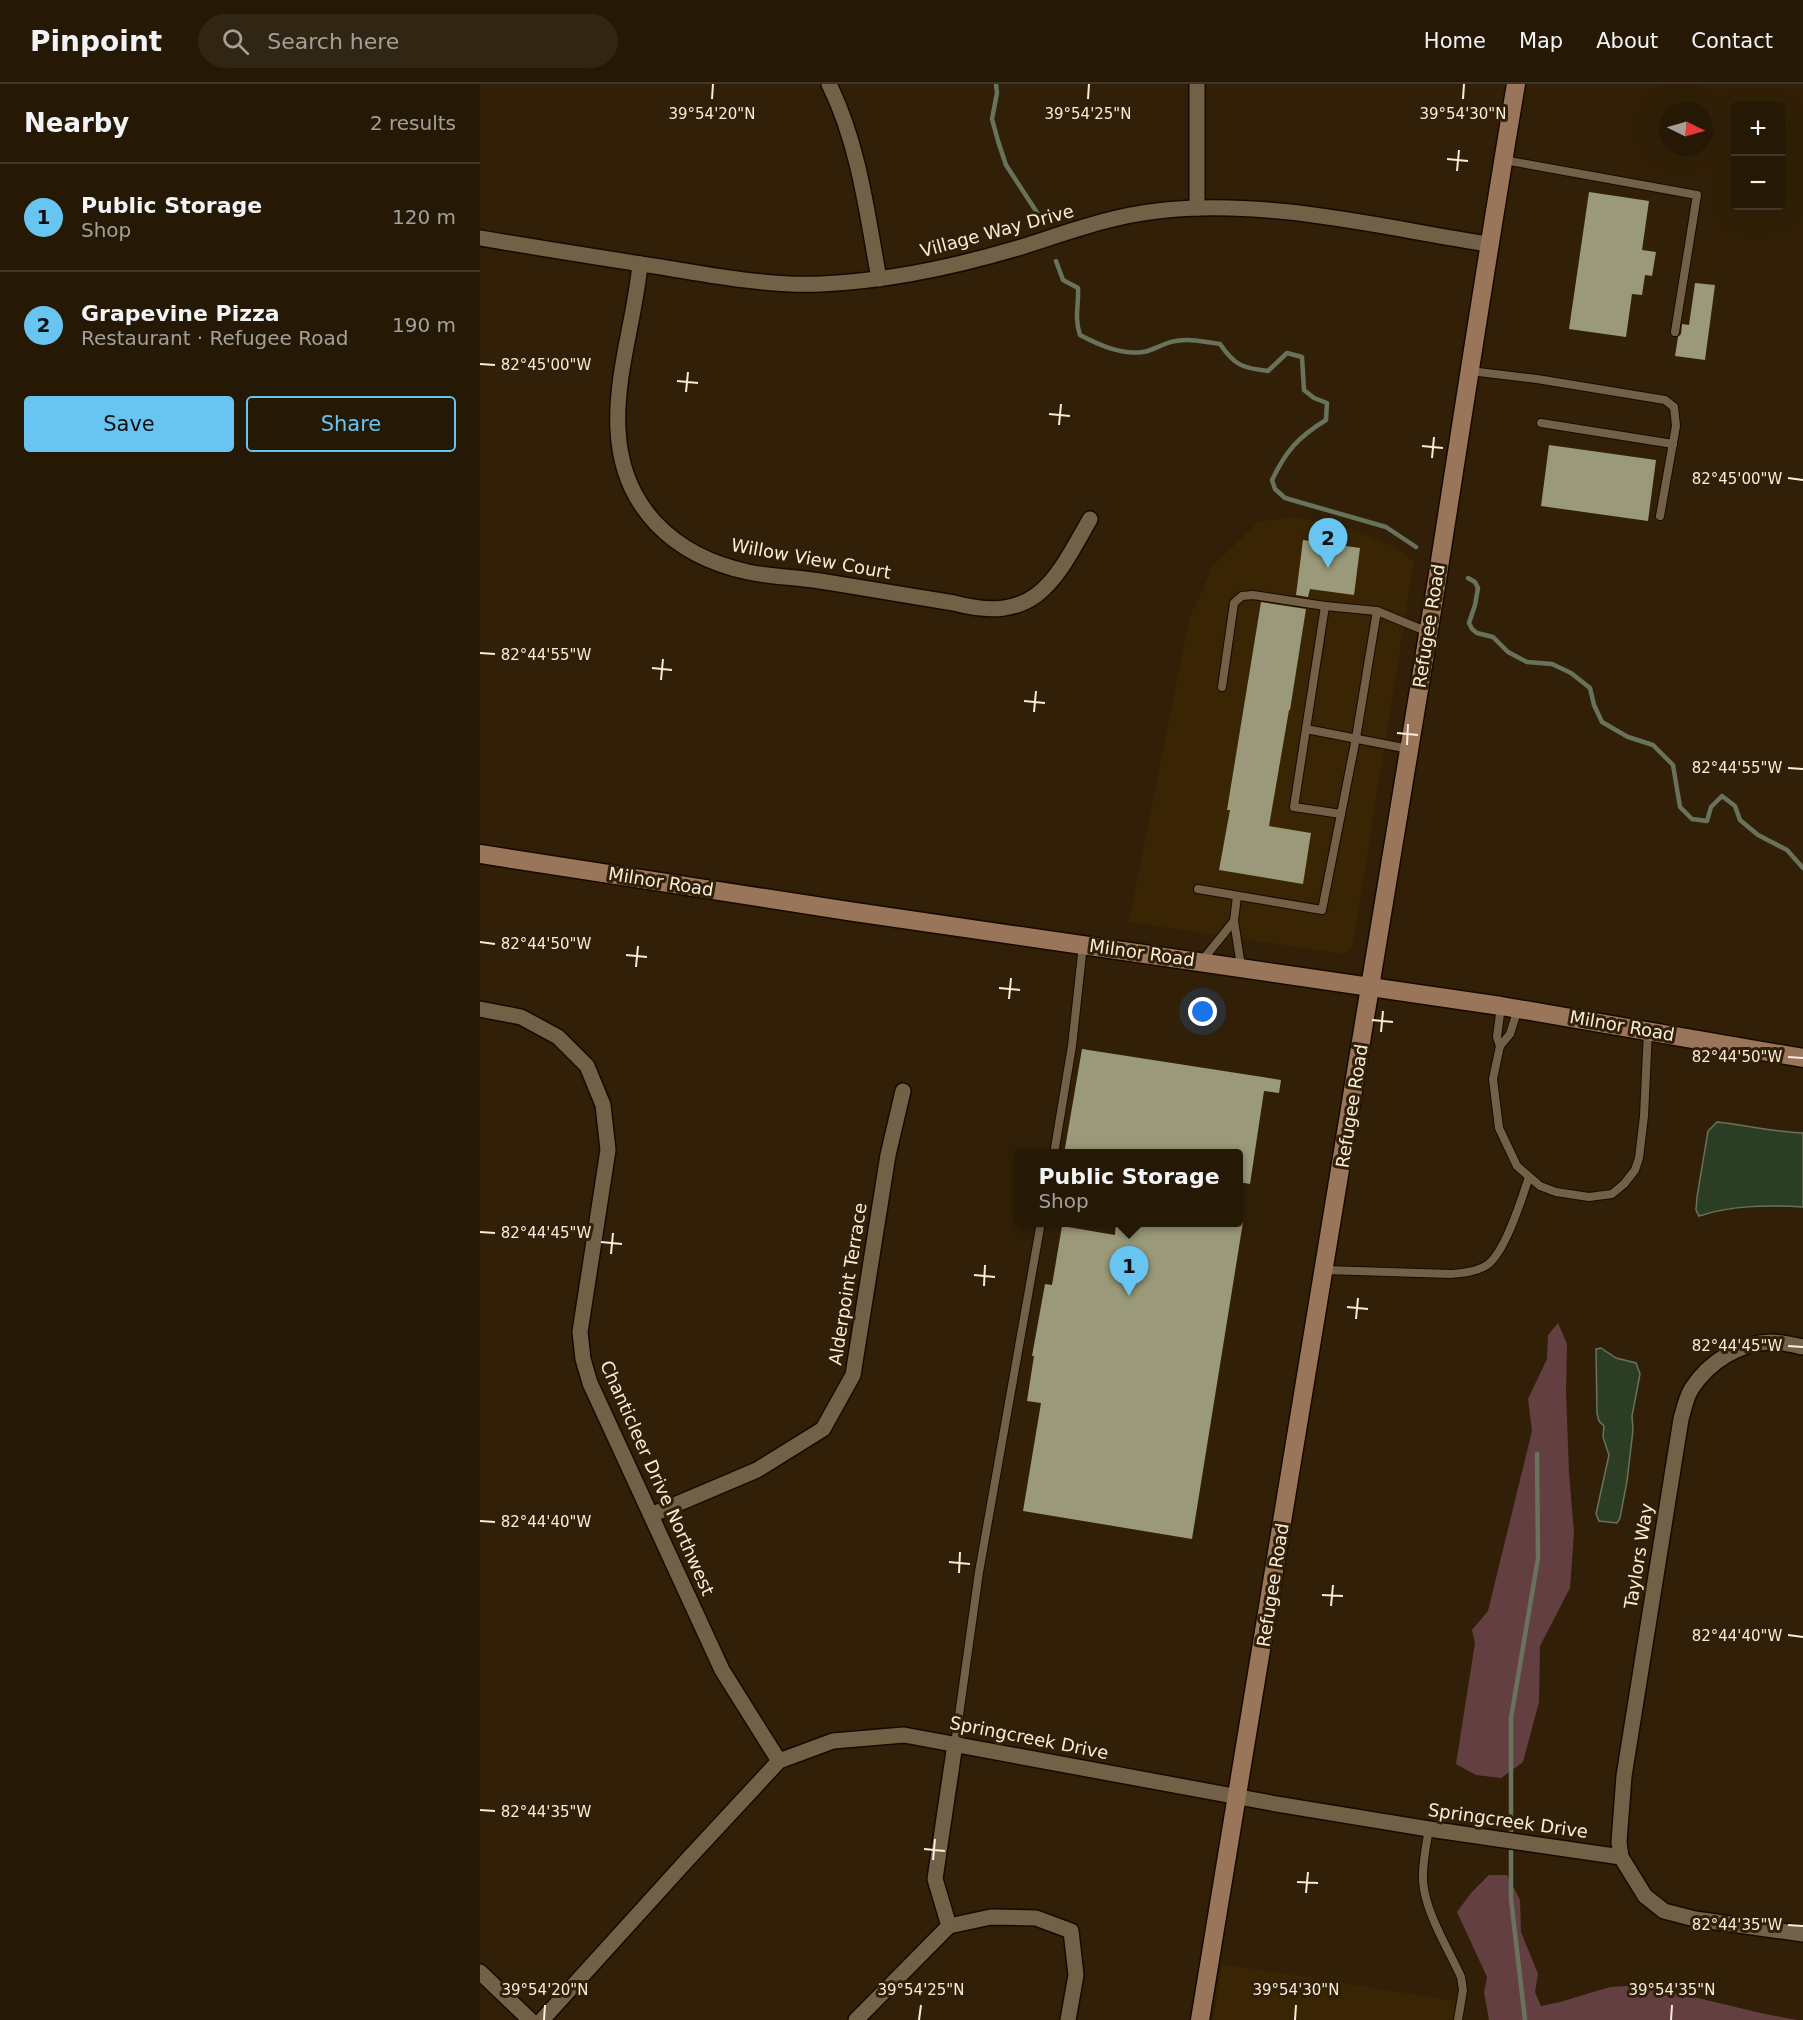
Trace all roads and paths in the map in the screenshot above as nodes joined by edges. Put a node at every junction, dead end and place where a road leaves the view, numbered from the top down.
1 (829, 84) edge
2 (1197, 84) edge
3 (1516, 84) edge
4 (1503, 159) junction
5 (1197, 208) junction
6 (480, 238) edge
7 (1488, 244) junction
8 (640, 264) junction
9 (879, 279) junction
10 (1675, 332) dead end
11 (1469, 371) junction
12 (1541, 423) dead end
13 (1673, 444) junction
14 (1660, 516) dead end
15 (1090, 519) dead end
16 (1325, 606) junction
17 (1377, 611) junction
18 (1428, 632) junction
19 (1222, 687) dead end
20 (1306, 729) junction
21 (1356, 738) junction
22 (1409, 749) junction
23 (1341, 814) junction
24 (480, 854) edge
25 (1197, 889) dead end
26 (1237, 896) junction
27 (1234, 921) junction
28 (1083, 945) junction
29 (1201, 962) junction
30 (1241, 966) junction
31 (1371, 986) junction
32 (1510, 1007) junction
33 (480, 1009) edge
34 (1648, 1030) junction
35 (1500, 1046) junction
36 (1803, 1058) edge
37 (903, 1091) dead end
38 (1055, 1149) edge
39 (1529, 1177) junction
40 (1040, 1227) edge
41 (1325, 1270) junction
42 (1803, 1347) edge
43 (651, 1515) junction
44 (955, 1744) junction
45 (779, 1761) junction
46 (1239, 1797) junction
47 (1429, 1829) junction
48 (1621, 1857) junction
49 (949, 1926) junction
50 (1803, 1934) edge
51 (480, 1972) edge
52 (531, 2020) edge
53 (542, 2020) edge
54 (856, 2020) edge
55 (1068, 2020) edge
56 (1200, 2020) edge
57 (1458, 2020) edge

1 - 9 street
2 - 5 street
3 - 4 main road, Refugee Road
4 - 7 main road, Refugee Road
4 - 10 lane
5 - 7 street, Village Way Drive
5 - 9 street, Village Way Drive
6 - 8 street, Village Way Drive
7 - 11 main road, Refugee Road
8 - 9 street, Village Way Drive
8 - 15 street, Willow View Court
11 - 13 lane
11 - 18 main road, Refugee Road
12 - 13 lane
13 - 14 lane
16 - 17 lane
16 - 19 lane
16 - 20 lane
17 - 18 lane
17 - 21 lane
18 - 22 main road, Refugee Road
20 - 21 lane
20 - 23 lane
21 - 22 lane
21 - 23 lane
22 - 31 main road, Refugee Road
23 - 26 lane
24 - 28 main road, Milnor Road
25 - 26 lane
26 - 27 lane
27 - 29 lane
27 - 30 lane
28 - 29 main road, Milnor Road
28 - 38 lane
29 - 30 main road, Milnor Road
30 - 31 main road, Milnor Road
31 - 32 main road, Milnor Road
31 - 41 main road, Refugee Road
32 - 34 main road, Milnor Road
32 - 35 lane
32 - 35 lane
33 - 43 street, Chanticleer Drive Northwest
34 - 36 main road, Milnor Road
34 - 39 lane
35 - 39 lane
37 - 43 street, Alderpoint Terrace
39 - 41 lane
40 - 44 lane
41 - 46 main road, Refugee Road
42 - 48 street, Taylors Way
43 - 45 street, Chanticleer Drive Northwest
44 - 45 street, Springcreek Drive
44 - 46 street, Springcreek Drive
44 - 49 street
45 - 53 street, Springcreek Drive
46 - 47 street, Springcreek Drive
46 - 56 main road, Refugee Road
47 - 48 street, Springcreek Drive
47 - 57 lane
48 - 50 street
49 - 54 street
49 - 55 street
51 - 52 street

